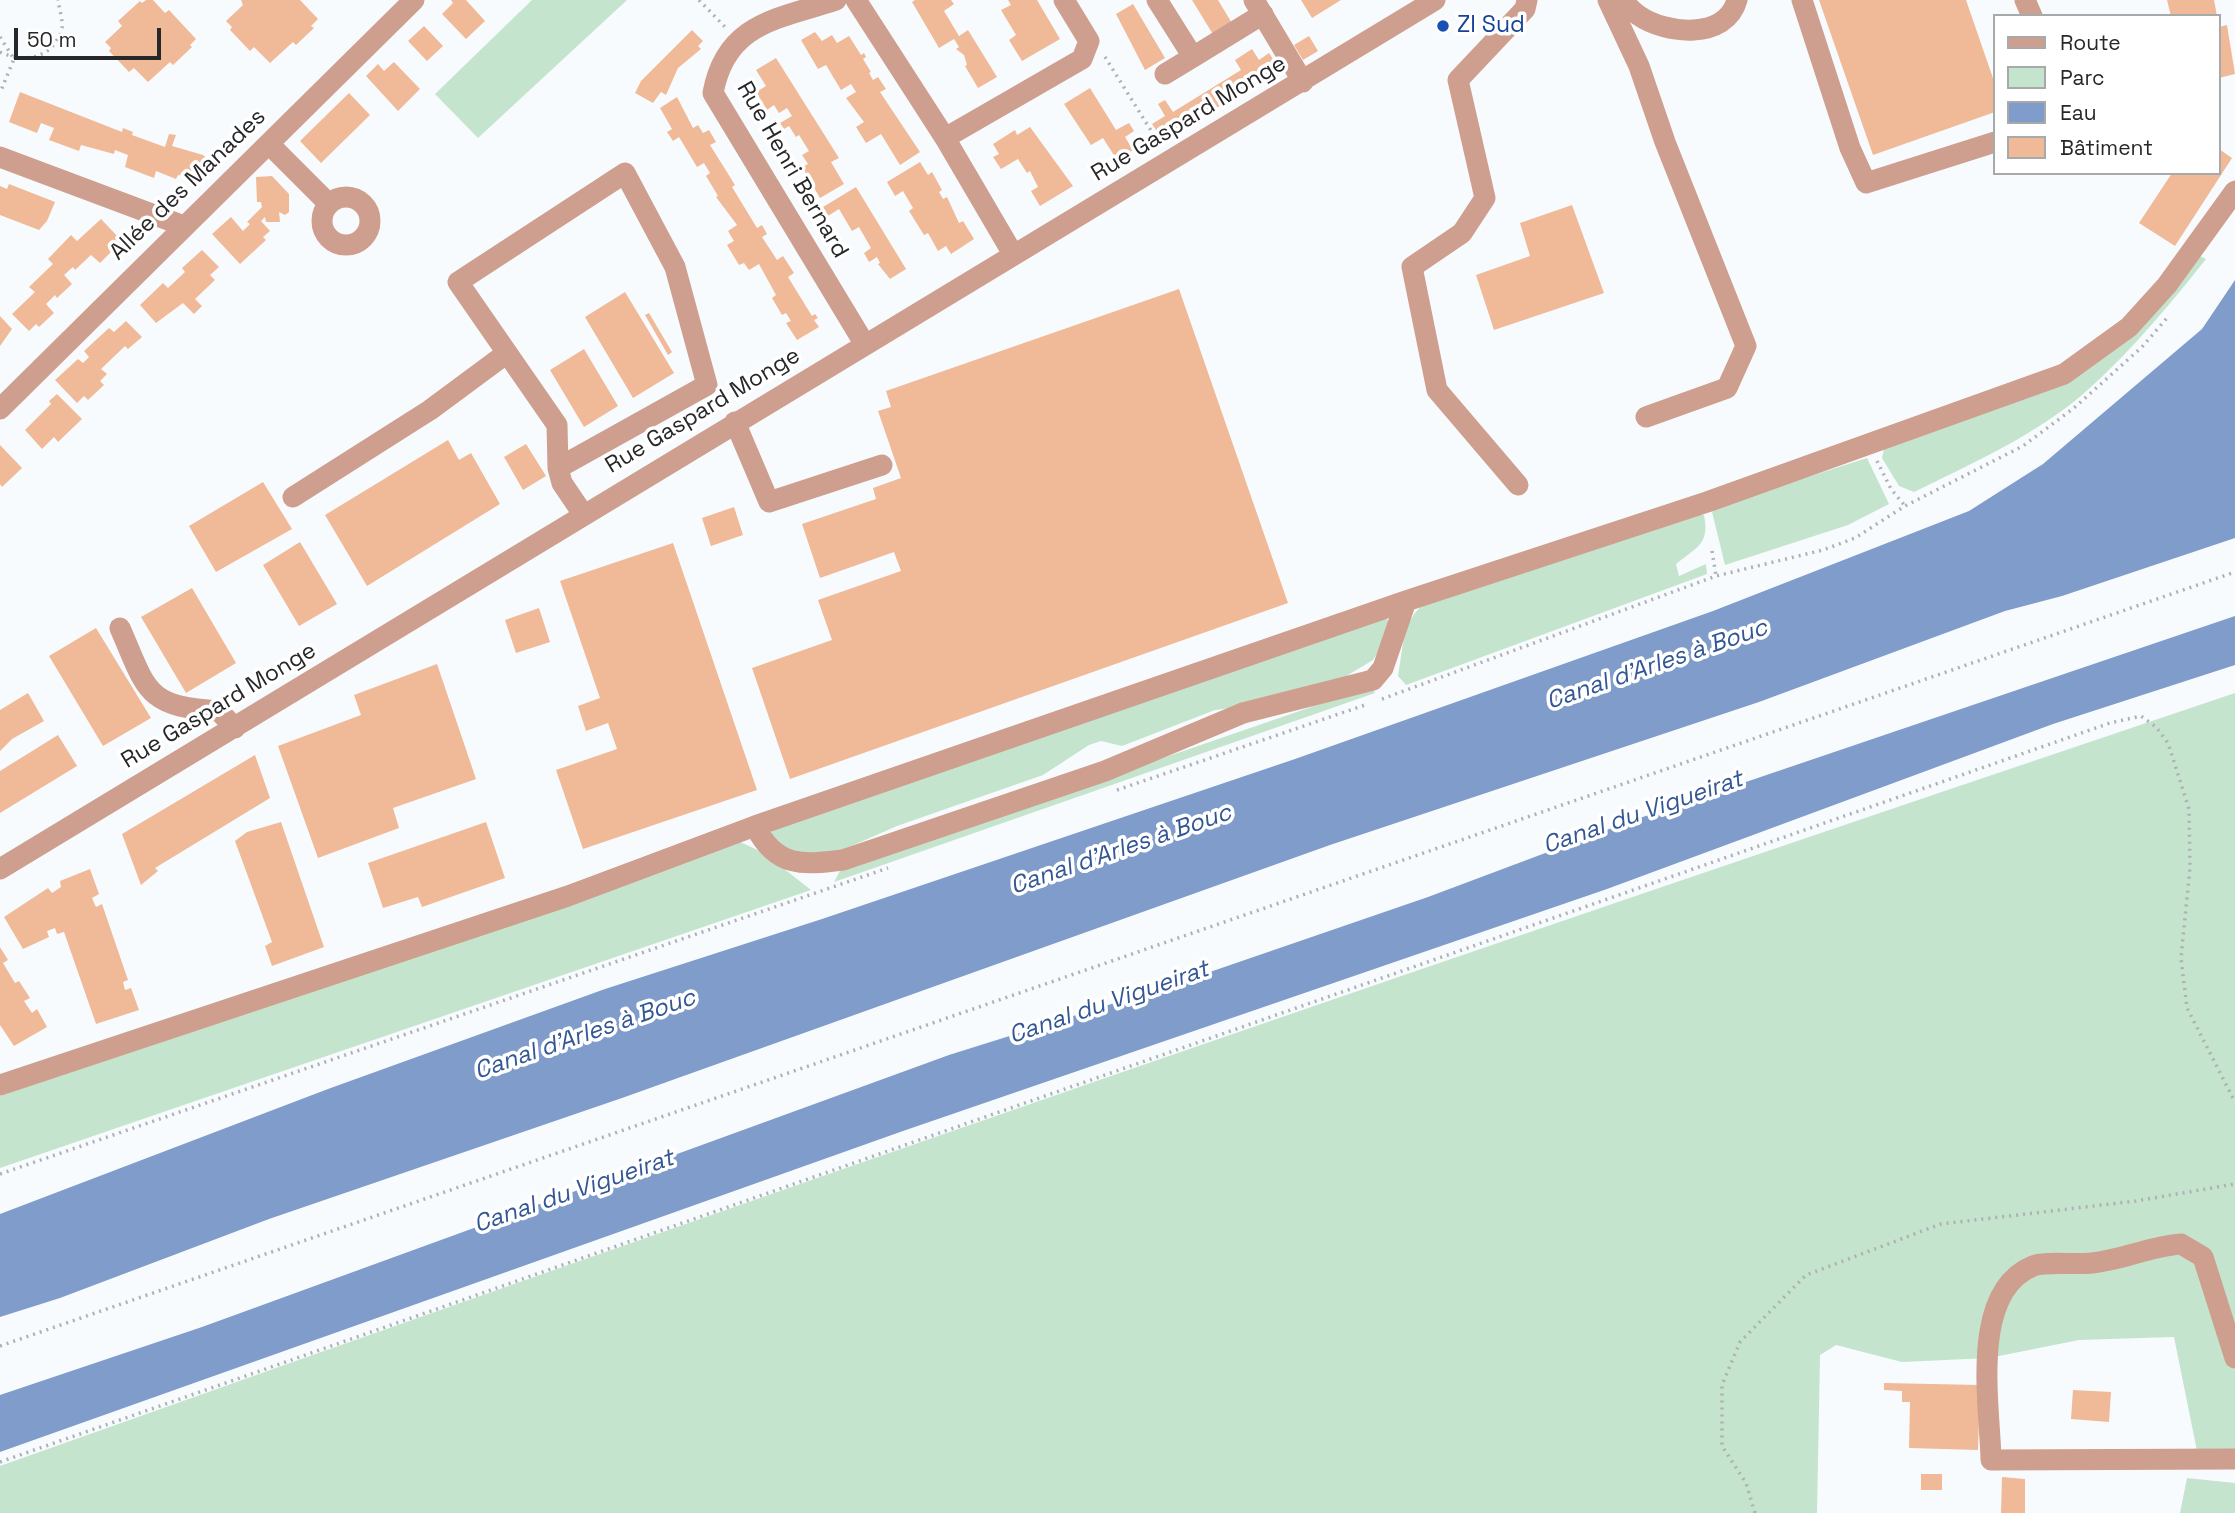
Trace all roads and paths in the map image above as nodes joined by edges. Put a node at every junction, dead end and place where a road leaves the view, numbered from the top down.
1 (58, 0) edge
2 (414, 0) edge
3 (699, 0) edge
4 (836, 0) edge
5 (856, 0) edge
6 (1064, 0) edge
7 (1157, 0) edge
8 (1435, 0) edge
9 (1527, 0) edge
10 (1608, 0) edge
11 (1622, 0) edge
12 (1737, 0) edge
13 (1802, 0) edge
14 (1259, 7) edge
15 (0, 37) edge
16 (739, 40) junction
17 (1089, 41) junction
18 (0, 52) edge
19 (1193, 57) junction
20 (14, 59) junction
21 (1165, 74) dead end
22 (1303, 82) junction
23 (0, 93) edge
24 (945, 138) junction
25 (1994, 142) edge
26 (269, 144) junction
27 (0, 157) edge
28 (1170, 161) junction
29 (2235, 191) edge
30 (329, 204) dead end
31 (184, 226) junction
32 (1013, 254) junction
33 (864, 344) junction
34 (507, 354) junction
35 (0, 409) edge
36 (1646, 417) dead end
37 (735, 422) junction
38 (1868, 443) junction
39 (882, 465) dead end
40 (558, 468) junction
41 (1518, 485) dead end
42 (293, 497) dead end
43 (1905, 506) dead end
44 (583, 514) junction
45 (1712, 551) dead end
46 (2235, 572) edge
47 (1716, 576) dead end
48 (1406, 601) junction
49 (120, 628) dead end
50 (235, 728) junction
51 (755, 826) junction
52 (0, 869) edge
53 (0, 1085) edge
54 (2235, 1102) edge
55 (2235, 1184) edge
56 (0, 1346) edge
57 (2235, 1358) edge
58 (2235, 1459) edge
59 (0, 1462) edge
60 (1755, 1513) edge

1 - 20 path
2 - 26 street, Allée des Manades
3 - 16 path
4 - 16 street, Rue Henri Bernard
5 - 24 street
6 - 17 street
7 - 19 street
8 - 22 street, Rue Gaspard Monge
9 - 41 street
10 - 36 street
11 - 12 street
13 - 25 street
14 - 19 street
14 - 22 street
15 - 20 path
16 - 33 street, Rue Henri Bernard
17 - 24 street
17 - 28 path
18 - 20 path
19 - 21 street
20 - 23 path
22 - 28 street, Rue Gaspard Monge
24 - 32 street
26 - 30 street
26 - 31 street, Allée des Manades
27 - 31 street
28 - 32 street, Rue Gaspard Monge
29 - 38 street
31 - 35 street, Allée des Manades
32 - 33 street, Rue Gaspard Monge
33 - 37 street, Rue Gaspard Monge
34 - 40 street
34 - 40 street
34 - 42 street
37 - 39 street
37 - 44 street, Rue Gaspard Monge
38 - 43 path
38 - 48 street
40 - 44 street
44 - 50 street, Rue Gaspard Monge
45 - 47 path
46 - 56 path
48 - 51 street
48 - 51 street
49 - 50 street
50 - 52 street, Rue Gaspard Monge
51 - 53 street
54 - 59 path
55 - 60 path
57 - 58 street

